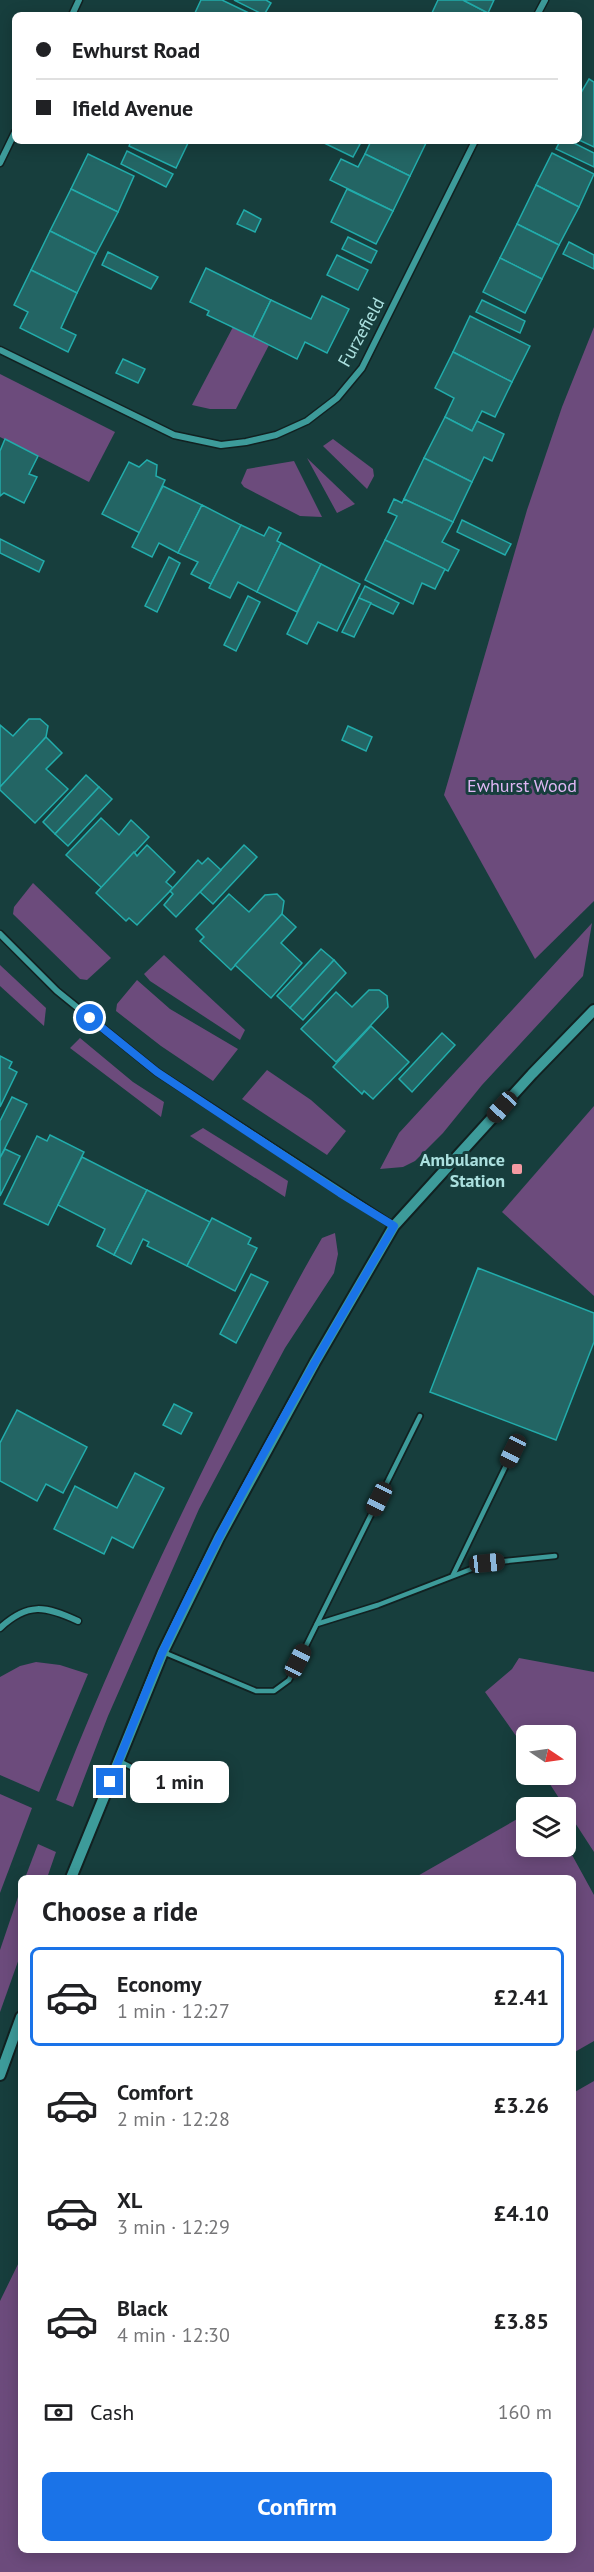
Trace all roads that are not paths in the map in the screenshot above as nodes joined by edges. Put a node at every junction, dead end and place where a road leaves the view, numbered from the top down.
1 (12, 138) edge
2 (474, 144) edge
3 (0, 163) edge
4 (0, 350) edge
5 (0, 934) edge
6 (594, 1010) edge
7 (394, 1226) junction
8 (420, 1416) dead end
9 (513, 1451) dead end
10 (555, 1556) dead end
11 (453, 1575) junction
12 (78, 1621) dead end
13 (317, 1624) junction
14 (0, 1628) edge
15 (163, 1652) junction
16 (119, 1761) junction
17 (178, 1790) dead end
18 (72, 1875) edge
19 (18, 2025) edge
20 (0, 2075) edge

1 - 3 street
2 - 4 street, Furzefield
5 - 7 street
6 - 7 street
7 - 15 street
8 - 13 lane
9 - 11 lane
10 - 11 lane
11 - 13 lane
12 - 14 street
13 - 15 lane
15 - 16 street
16 - 17 lane
16 - 18 street
19 - 20 street

